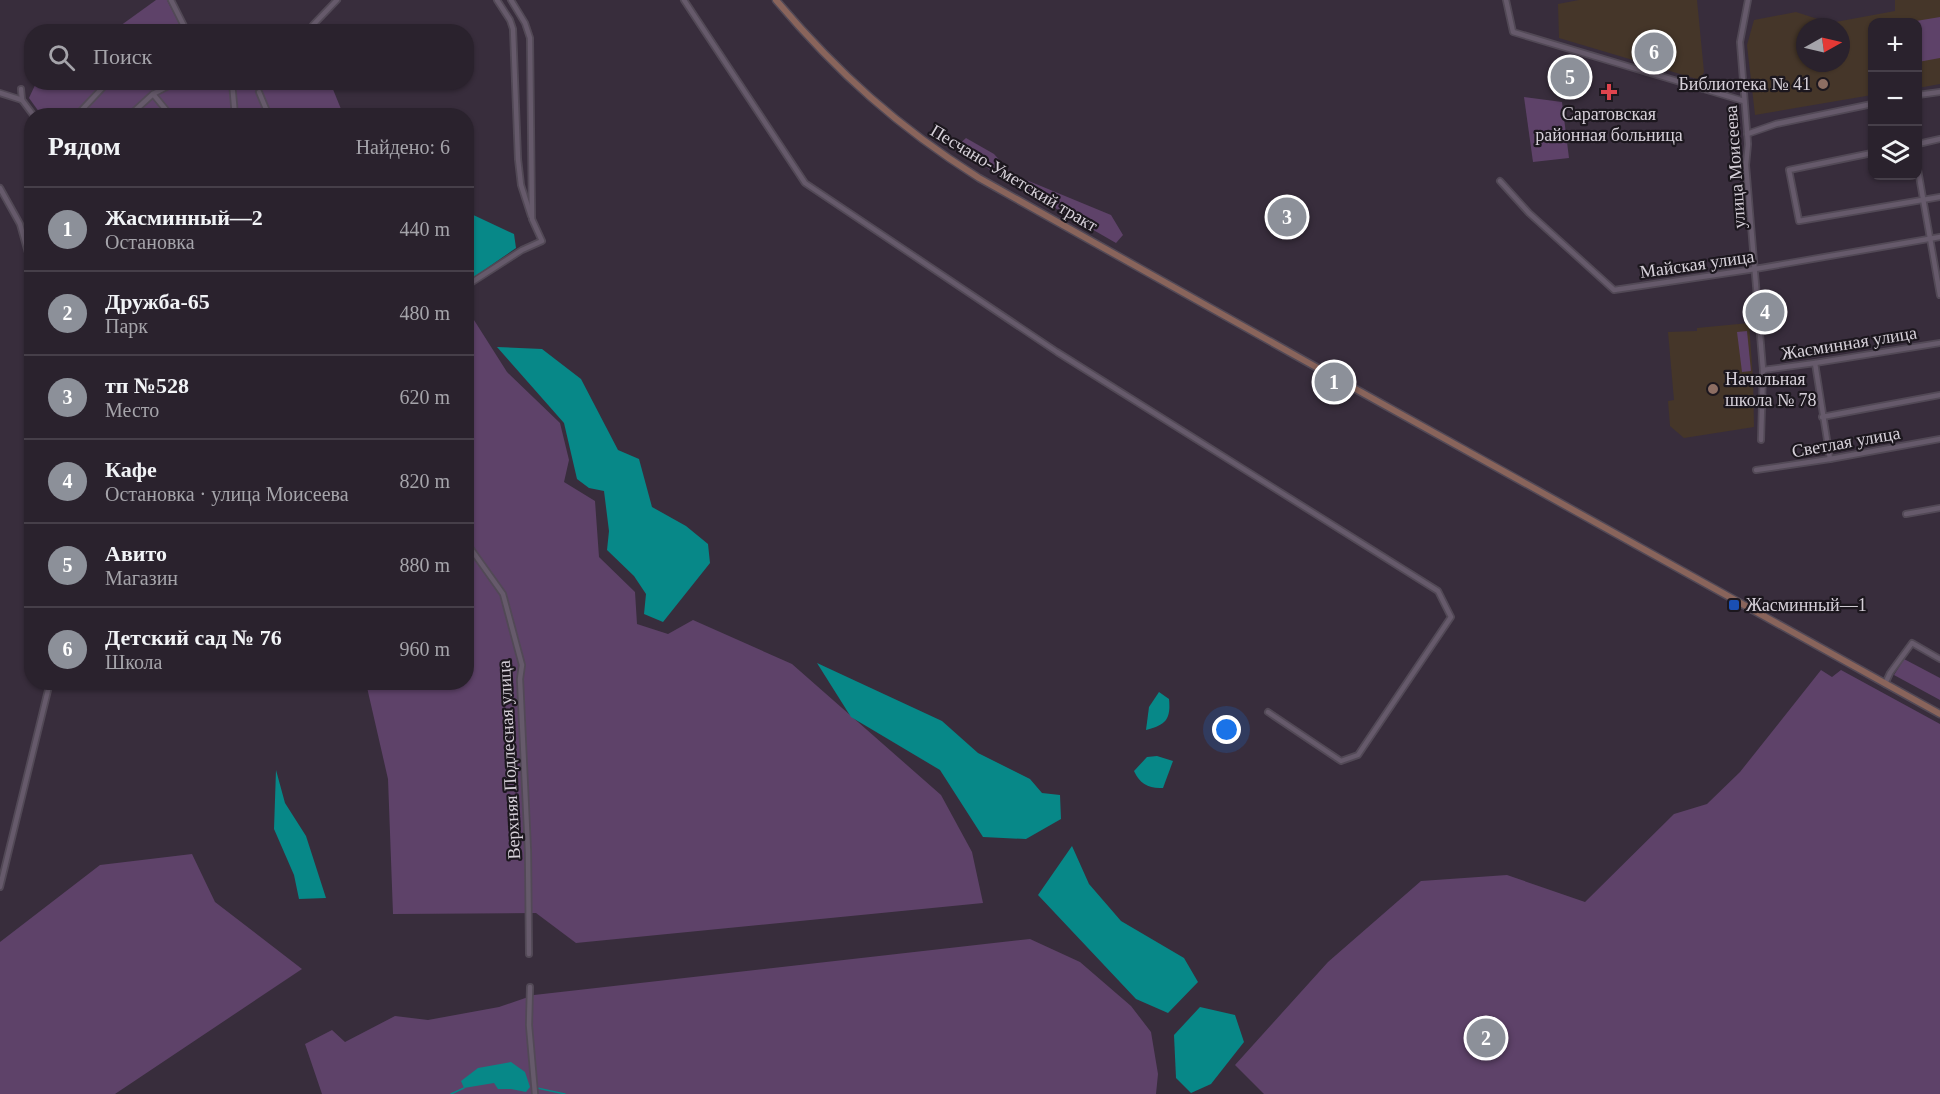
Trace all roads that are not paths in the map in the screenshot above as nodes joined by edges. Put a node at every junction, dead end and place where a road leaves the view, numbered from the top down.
1 (171, 0) edge
2 (337, 0) edge
3 (497, 0) edge
4 (511, 0) edge
5 (684, 0) edge
6 (776, 0) edge
7 (1506, 0) edge
8 (1748, 0) edge
9 (183, 24) edge
10 (314, 24) edge
11 (21, 89) dead end
12 (100, 90) edge
13 (161, 90) edge
14 (233, 90) edge
15 (260, 92) dead end
16 (1940, 92) edge
17 (0, 93) edge
18 (153, 94) junction
19 (1922, 94) edge
20 (22, 100) junction
21 (1744, 101) junction
22 (1868, 105) edge
23 (28, 108) edge
24 (84, 108) edge
25 (138, 108) edge
26 (164, 108) edge
27 (234, 108) edge
28 (266, 108) edge
29 (1747, 134) junction
30 (1940, 139) edge
31 (1922, 143) edge
32 (1868, 154) edge
33 (1919, 180) edge
34 (1500, 181) dead end
35 (0, 189) edge
36 (1940, 197) edge
37 (1923, 200) junction
38 (532, 219) junction
39 (1940, 237) edge
40 (24, 238) edge
41 (1930, 239) junction
42 (1755, 269) junction
43 (474, 281) edge
44 (1940, 295) edge
45 (1940, 343) edge
46 (1815, 363) junction
47 (1763, 370) junction
48 (1940, 395) edge
49 (1822, 417) junction
50 (1940, 439) edge
51 (1761, 440) dead end
52 (1830, 459) junction
53 (1756, 470) dead end
54 (1940, 508) edge
55 (1906, 514) dead end
56 (474, 553) edge
57 (1940, 659) edge
58 (1885, 684) junction
59 (48, 690) edge
60 (1268, 712) dead end
61 (1940, 714) edge
62 (0, 887) edge
63 (529, 954) dead end
64 (530, 987) dead end
65 (535, 1094) edge

1 - 9 street
2 - 10 street
3 - 38 street
4 - 38 street
5 - 60 street
6 - 58 main road, Песчано-Уметский тракт
7 - 21 street
8 - 21 street, улица Моисеева
11 - 20 street
12 - 24 street
13 - 18 street
14 - 27 street
15 - 28 street
16 - 19 street
17 - 20 street
18 - 25 street
18 - 26 street
20 - 23 street
21 - 29 street, улица Моисеева
22 - 29 street
29 - 42 street, улица Моисеева
30 - 31 street
32 - 37 street
33 - 37 street
34 - 42 street, Майская улица
35 - 40 street
36 - 37 street
37 - 41 street
38 - 43 street
39 - 41 street, Майская улица
41 - 42 street, Майская улица
41 - 44 street
42 - 47 street, улица Моисеева
45 - 46 street, Жасминная улица
46 - 47 street, Жасминная улица
46 - 49 street
47 - 51 street, улица Моисеева
48 - 49 street
49 - 52 street
50 - 52 street, Светлая улица
52 - 53 street, Светлая улица
54 - 55 street
56 - 63 street, Верхняя Подлесная улица
57 - 58 street
58 - 61 main road, Песчано-Уметский тракт
59 - 62 street
64 - 65 street

